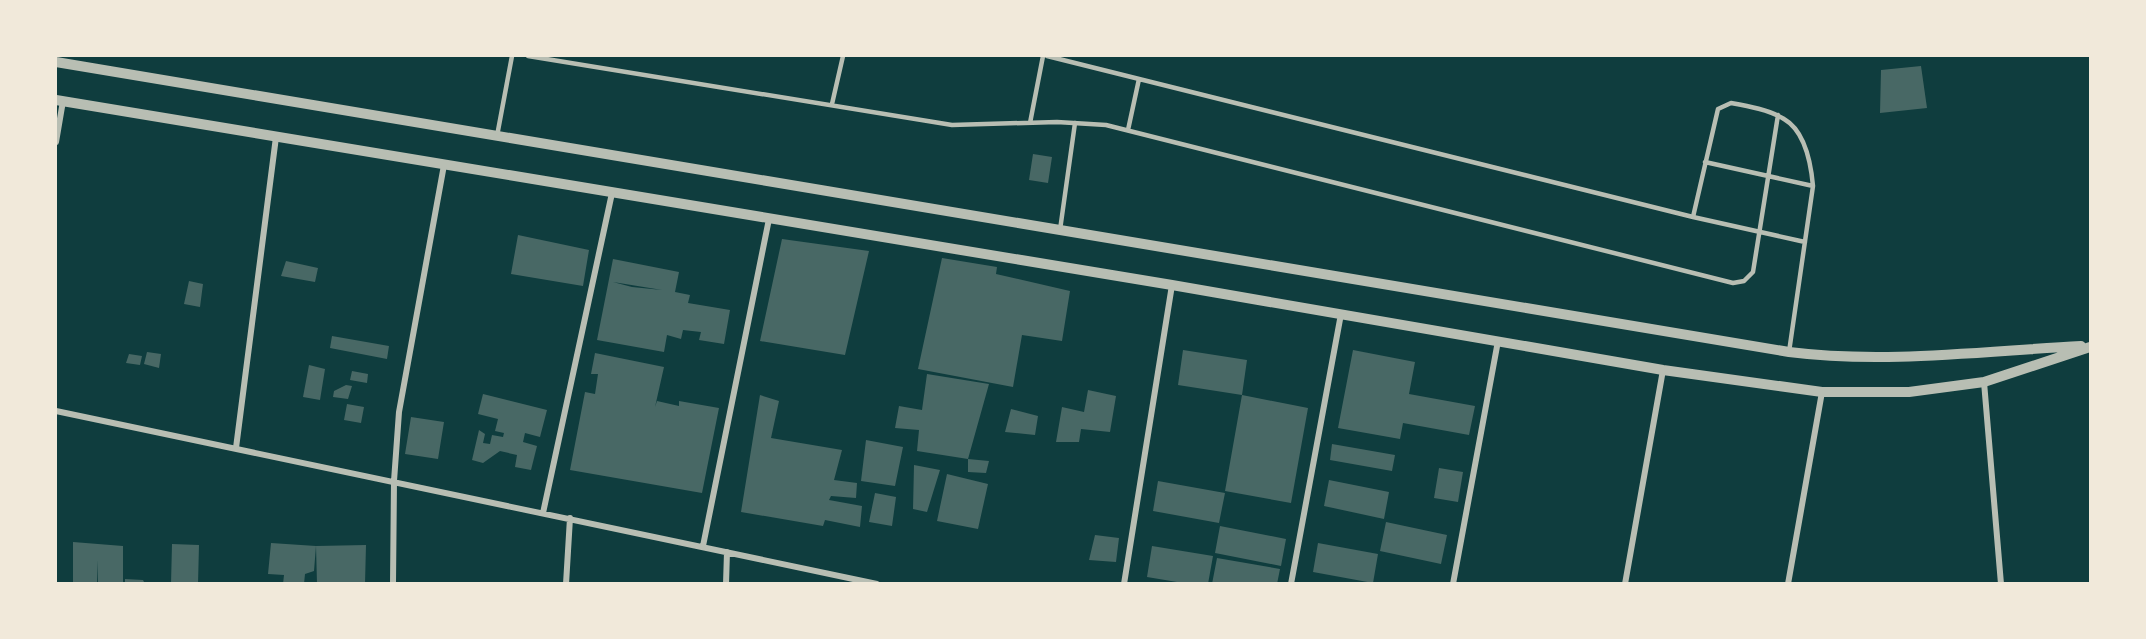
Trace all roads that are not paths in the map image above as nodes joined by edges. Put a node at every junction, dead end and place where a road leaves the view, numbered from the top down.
1 (512, 56) edge
2 (528, 56) edge
3 (843, 56) edge
4 (1045, 56) edge
5 (56, 62) edge
6 (1139, 79) junction
7 (59, 100) edge
8 (832, 104) junction
9 (1778, 116) junction
10 (1030, 123) junction
11 (1075, 123) junction
12 (1128, 130) junction
13 (497, 136) junction
14 (276, 137) junction
15 (56, 142) edge
16 (1705, 162) junction
17 (444, 165) junction
18 (1768, 176) junction
19 (1813, 186) junction
20 (612, 193) junction
21 (1693, 217) junction
22 (769, 219) junction
23 (1060, 230) junction
24 (1760, 232) junction
25 (1805, 242) junction
26 (1172, 285) junction
27 (1341, 314) junction
28 (1498, 341) junction
29 (2091, 346) edge
30 (1789, 352) junction
31 (1663, 370) junction
32 (1984, 382) junction
33 (1822, 392) junction
34 (56, 411) edge
35 (237, 448) junction
36 (394, 481) junction
37 (543, 513) junction
38 (570, 518) junction
39 (703, 546) junction
40 (727, 552) junction
41 (393, 584) edge
42 (566, 584) edge
43 (726, 584) edge
44 (877, 584) edge
45 (1124, 584) edge
46 (1291, 584) edge
47 (1453, 584) edge
48 (1625, 584) edge
49 (1788, 584) edge
50 (2001, 584) edge

1 - 13 lane
2 - 8 lane
3 - 8 lane
4 - 6 lane
4 - 10 lane
5 - 13 street
6 - 12 lane
6 - 21 lane
7 - 14 street
7 - 15 street
8 - 10 lane
9 - 16 lane
9 - 18 lane
9 - 19 lane
10 - 11 lane
11 - 12 lane
11 - 23 lane
12 - 24 lane
13 - 23 street
14 - 17 street
14 - 35 street
16 - 18 lane
16 - 21 lane
17 - 20 street
17 - 36 street
18 - 19 lane
18 - 24 lane
19 - 25 lane
20 - 22 street
20 - 37 street
21 - 24 lane
22 - 26 street
22 - 39 street
23 - 30 street
24 - 25 lane
25 - 30 lane
26 - 27 street
26 - 45 street
27 - 28 street
27 - 46 street
28 - 31 street
28 - 47 street
29 - 30 street
29 - 32 street
31 - 33 street
31 - 48 street
32 - 33 street
32 - 50 street
33 - 49 street
34 - 35 street
35 - 36 street
36 - 37 street
36 - 41 street
37 - 38 street
38 - 39 street
38 - 42 street
39 - 40 street
40 - 43 street
40 - 44 street

